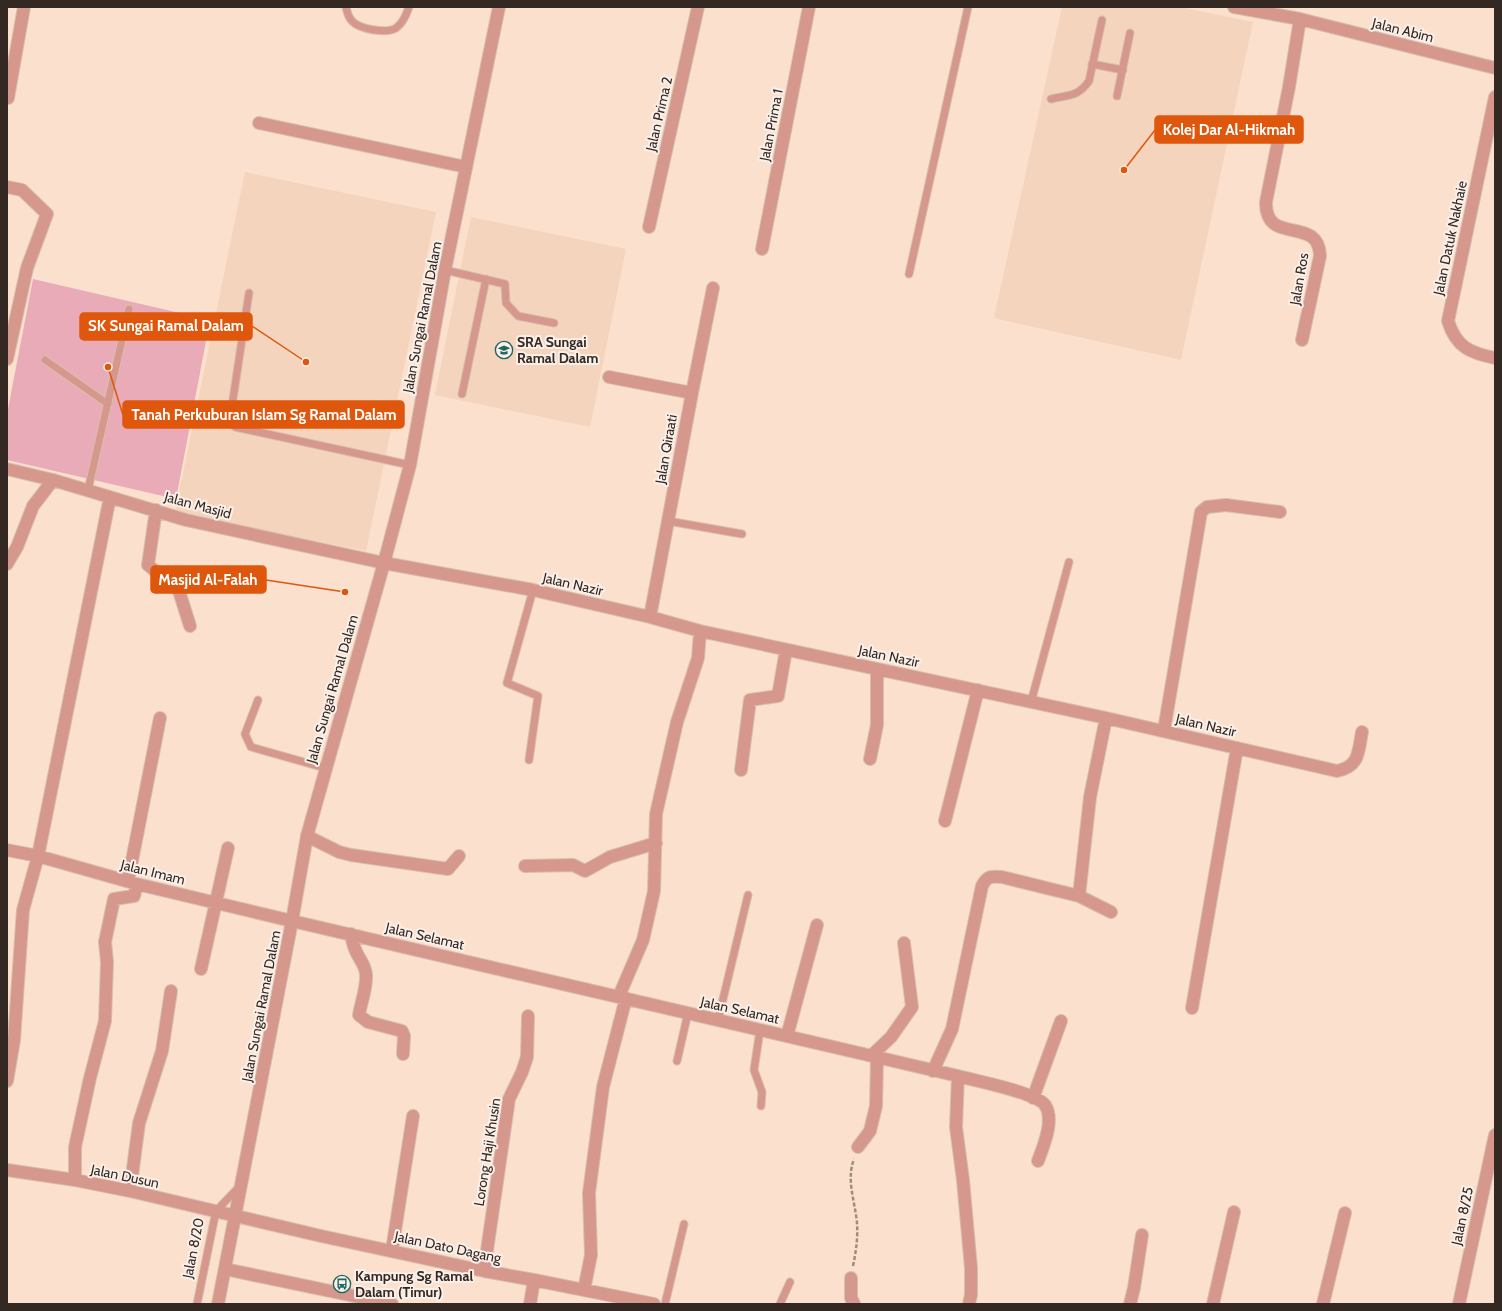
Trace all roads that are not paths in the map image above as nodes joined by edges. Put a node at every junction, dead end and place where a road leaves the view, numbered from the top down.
1 (24, 7) edge
2 (346, 7) edge
3 (408, 7) edge
4 (499, 7) edge
5 (698, 7) edge
6 (809, 7) edge
7 (968, 7) edge
8 (1234, 7) edge
9 (1246, 8) edge
10 (1300, 19) junction
11 (1102, 20) dead end
12 (1130, 33) dead end
13 (1092, 64) junction
14 (1495, 68) edge
15 (1123, 70) junction
16 (1117, 96) dead end
17 (1495, 97) edge
18 (8, 98) dead end
19 (1051, 99) dead end
20 (259, 123) dead end
21 (466, 167) junction
22 (7, 187) edge
23 (649, 227) dead end
24 (762, 248) dead end
25 (445, 270) junction
26 (909, 274) dead end
27 (486, 279) junction
28 (713, 288) dead end
29 (249, 293) dead end
30 (129, 309) dead end
31 (554, 323) dead end
32 (1302, 340) dead end
33 (1495, 358) edge
34 (7, 359) edge
35 (46, 360) dead end
36 (609, 377) dead end
37 (692, 392) junction
38 (462, 394) dead end
39 (108, 404) junction
40 (410, 465) junction
41 (7, 469) edge
42 (53, 480) junction
43 (88, 490) junction
44 (110, 497) junction
45 (156, 510) junction
46 (1280, 512) dead end
47 (668, 521) junction
48 (742, 534) dead end
49 (1069, 562) dead end
50 (384, 563) junction
51 (7, 564) edge
52 (533, 590) junction
53 (650, 617) junction
54 (190, 626) dead end
55 (700, 631) junction
56 (786, 650) junction
57 (876, 669) junction
58 (978, 690) junction
59 (258, 700) dead end
60 (1031, 702) junction
61 (160, 718) dead end
62 (1106, 718) junction
63 (1164, 730) junction
64 (1362, 732) dead end
65 (1237, 748) junction
66 (870, 759) dead end
67 (530, 760) dead end
68 (325, 768) junction
69 (742, 770) dead end
70 (946, 821) dead end
71 (307, 836) junction
72 (656, 843) junction
73 (228, 848) dead end
74 (7, 850) edge
75 (38, 856) junction
76 (459, 856) dead end
77 (525, 866) dead end
78 (132, 883) junction
79 (748, 894) dead end
80 (1079, 896) junction
81 (216, 902) junction
82 (1111, 912) dead end
83 (292, 921) junction
84 (817, 925) dead end
85 (351, 934) junction
86 (904, 943) dead end
87 (201, 969) dead end
88 (171, 991) dead end
89 (622, 997) junction
90 (1192, 1008) dead end
91 (688, 1013) junction
92 (528, 1016) dead end
93 (718, 1020) junction
94 (1061, 1021) dead end
95 (760, 1030) junction
96 (787, 1036) junction
97 (403, 1054) dead end
98 (874, 1057) junction
99 (677, 1061) dead end
100 (934, 1071) junction
101 (958, 1076) junction
102 (7, 1082) edge
103 (1033, 1098) junction
104 (761, 1106) dead end
105 (413, 1116) dead end
106 (1495, 1135) edge
107 (858, 1147) road end
108 (1038, 1161) dead end
109 (7, 1170) edge
110 (75, 1180) junction
111 (241, 1185) junction
112 (130, 1191) junction
113 (216, 1211) junction
114 (1234, 1212) dead end
115 (1345, 1214) dead end
116 (236, 1216) junction
117 (684, 1224) dead end
118 (1142, 1234) dead end
119 (392, 1250) junction
120 (225, 1269) junction
121 (484, 1271) junction
122 (850, 1278) road end
123 (534, 1280) junction
124 (790, 1282) dead end
125 (584, 1290) junction
126 (197, 1304) edge
127 (218, 1304) edge
128 (392, 1304) edge
129 (530, 1304) edge
130 (654, 1304) edge
131 (665, 1304) edge
132 (780, 1304) edge
133 (854, 1304) edge
134 (969, 1304) edge
135 (1130, 1304) edge
136 (1213, 1304) edge
137 (1323, 1304) edge
138 (1459, 1304) edge

1 - 18 street
2 - 3 lane
4 - 21 street, Jalan Sungai Ramal Dalam
5 - 23 street, Jalan Prima 2
6 - 24 street, Jalan Prima 1
7 - 26 lane
8 - 9 street, Jalan Abim
9 - 10 street, Jalan Abim
10 - 14 street, Jalan Abim
10 - 32 street, Jalan Ros
11 - 13 lane
12 - 15 lane
13 - 15 lane
13 - 19 lane
15 - 16 lane
17 - 33 street, Jalan Datuk Nakhaie
20 - 21 street
21 - 25 street, Jalan Sungai Ramal Dalam
22 - 34 street
25 - 27 lane
25 - 40 street, Jalan Sungai Ramal Dalam
27 - 31 lane
27 - 38 lane
28 - 37 street, Jalan Qiraati
29 - 40 lane
30 - 39 lane
35 - 39 lane
36 - 37 street
37 - 47 street, Jalan Qiraati
39 - 43 lane
40 - 50 street, Jalan Sungai Ramal Dalam
41 - 42 street, Jalan Masjid
42 - 43 street, Jalan Masjid
42 - 51 street
43 - 44 street, Jalan Masjid
44 - 45 street, Jalan Masjid
44 - 75 street
45 - 50 street, Jalan Masjid
45 - 54 street
46 - 63 street
47 - 48 lane
47 - 53 street, Jalan Qiraati
49 - 60 lane
50 - 52 street, Jalan Nazir
50 - 68 street, Jalan Sungai Ramal Dalam
52 - 53 street, Jalan Nazir
52 - 67 lane
53 - 55 street, Jalan Nazir
55 - 56 street, Jalan Nazir
55 - 72 street
56 - 57 street, Jalan Nazir
56 - 69 street
57 - 58 street, Jalan Nazir
57 - 66 street
58 - 60 street, Jalan Nazir
58 - 70 street
59 - 68 lane
60 - 62 street, Jalan Nazir
61 - 78 street
62 - 63 street, Jalan Nazir
62 - 80 street
63 - 65 street, Jalan Nazir
64 - 65 street, Jalan Nazir
65 - 90 street
68 - 71 street, Jalan Sungai Ramal Dalam
71 - 76 street
71 - 83 street, Jalan Sungai Ramal Dalam
72 - 77 street
72 - 89 street
73 - 81 street
74 - 75 street, Jalan Imam
75 - 78 street, Jalan Imam
75 - 102 street
78 - 81 street, Jalan Imam
78 - 110 street
79 - 93 lane
80 - 82 street
80 - 100 street
81 - 83 street, Jalan Imam
81 - 87 street
83 - 85 street, Jalan Selamat
83 - 111 street, Jalan Sungai Ramal Dalam
84 - 96 street
85 - 89 street, Jalan Selamat
85 - 97 street
86 - 98 street
88 - 112 street
89 - 91 street, Jalan Selamat
89 - 125 street
91 - 93 street, Jalan Selamat
91 - 99 lane
92 - 121 street, Lorong Haji Khusin
93 - 95 street, Jalan Selamat
94 - 103 street
95 - 96 street, Jalan Selamat
95 - 104 lane
96 - 98 street, Jalan Selamat
98 - 100 street, Jalan Selamat
98 - 107 street
100 - 101 street, Jalan Selamat
101 - 103 street, Jalan Selamat
101 - 134 street
103 - 108 street
105 - 119 street
106 - 138 street, Jalan 8/25
109 - 110 street, Jalan Dusun
110 - 112 street, Jalan Dusun
111 - 113 lane, Jalan 8/20
111 - 116 street, Jalan Sungai Ramal Dalam
112 - 113 street, Jalan Dusun
113 - 116 street, Jalan Dusun
113 - 126 lane, Jalan 8/20
114 - 136 street
115 - 137 street
116 - 119 street, Jalan Dato Dagang
116 - 120 street
117 - 131 lane
118 - 135 street
119 - 121 street, Jalan Dato Dagang
120 - 127 street
120 - 128 street
121 - 123 street, Jalan Dato Dagang
122 - 133 street
123 - 125 street, Jalan Dato Dagang
123 - 129 street
124 - 132 lane
125 - 130 street, Jalan Dato Dagang

